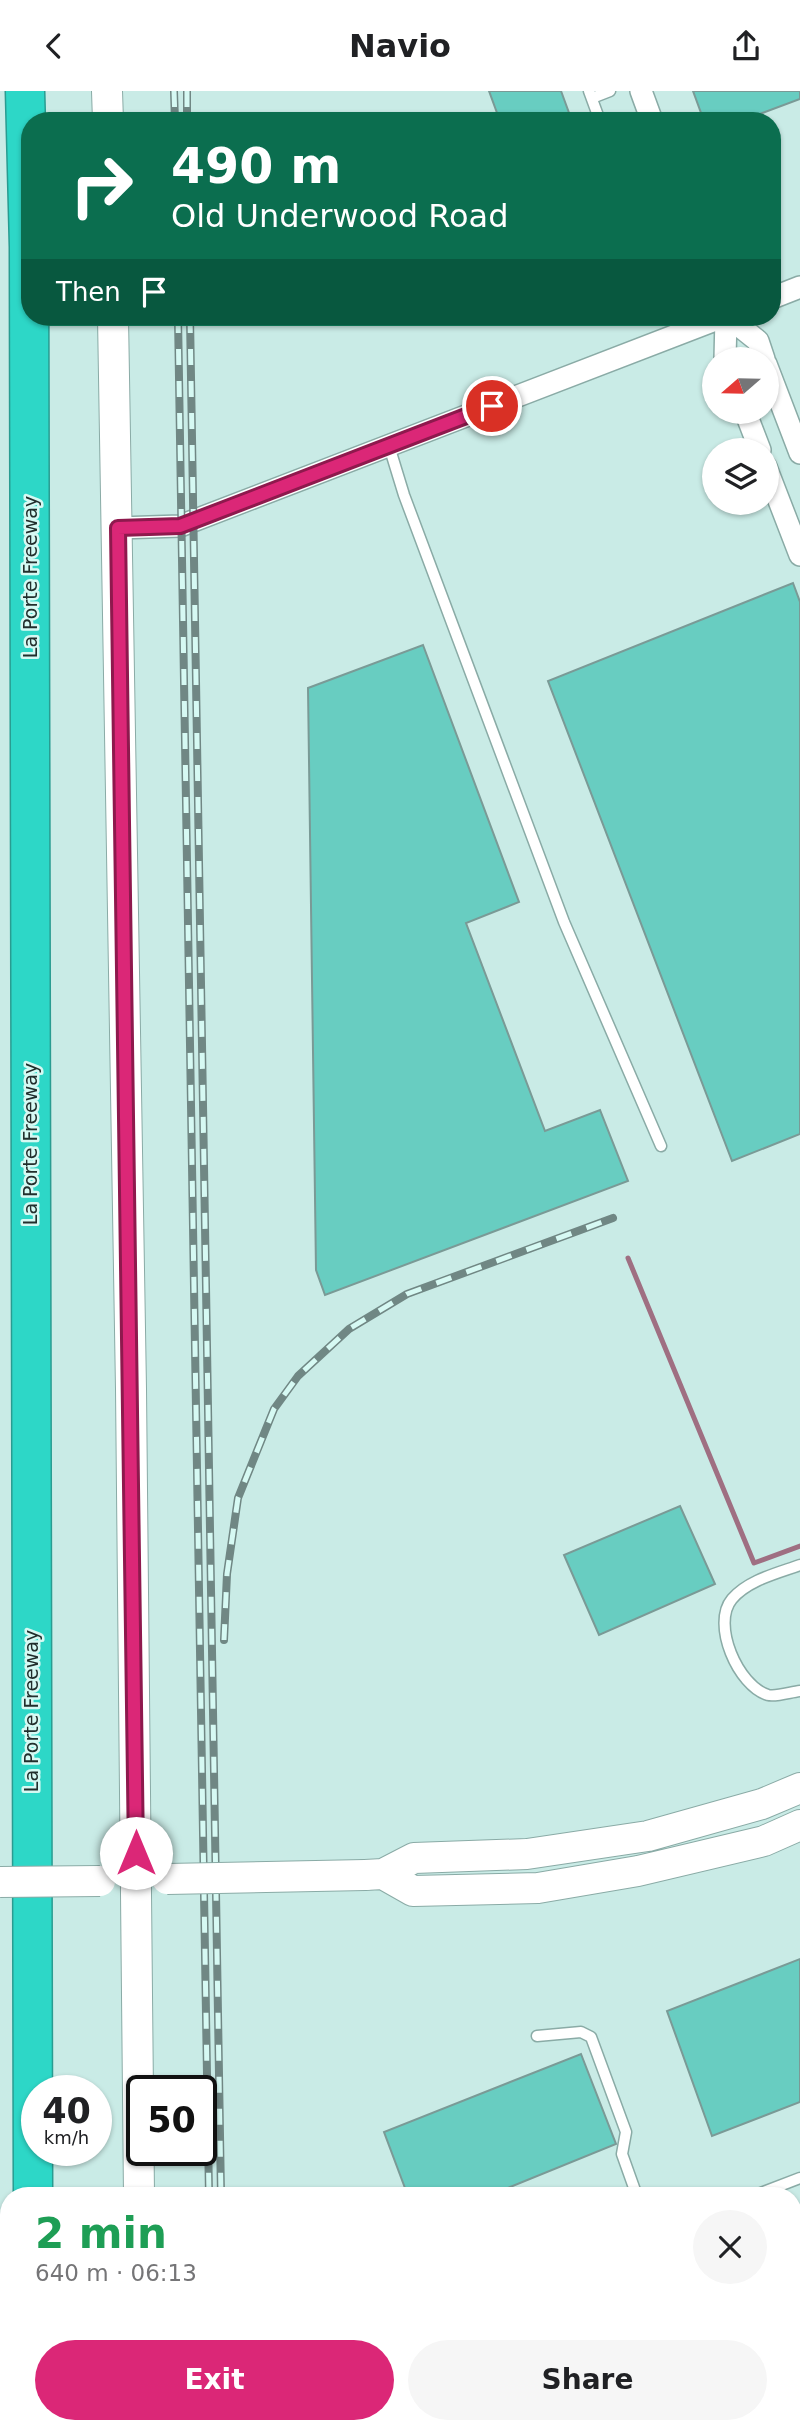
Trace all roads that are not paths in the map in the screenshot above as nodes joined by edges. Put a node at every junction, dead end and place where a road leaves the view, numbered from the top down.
1 (25, 91) edge
2 (107, 91) edge
3 (610, 91) edge
4 (641, 91) edge
5 (591, 95) edge
6 (26, 112) edge
7 (108, 112) edge
8 (597, 112) edge
9 (649, 112) edge
10 (800, 287) edge
11 (781, 294) edge
12 (29, 326) edge
13 (113, 326) edge
14 (702, 326) edge
15 (726, 326) edge
16 (738, 326) edge
17 (725, 347) edge
18 (760, 347) edge
19 (779, 398) edge
20 (389, 446) junction
21 (800, 453) edge
22 (779, 501) edge
23 (118, 528) junction
24 (800, 555) edge
25 (661, 1146) dead end
26 (800, 1565) edge
27 (800, 1691) edge
28 (800, 1788) edge
29 (800, 1825) edge
30 (374, 1875) junction
31 (136, 1880) junction
32 (0, 1882) edge
33 (537, 2036) dead end
34 (800, 2178) edge
35 (33, 2187) edge
36 (139, 2187) edge
37 (634, 2187) edge
38 (776, 2187) edge

1 - 6 highway, La Porte Freeway
2 - 7 main road
3 - 5 lane
4 - 9 street
5 - 8 lane
10 - 11 street
12 - 35 highway, La Porte Freeway
13 - 23 main road
14 - 20 street
15 - 17 street
16 - 18 street
19 - 21 street
20 - 23 street
20 - 25 lane
22 - 24 street
23 - 31 main road
26 - 27 lane
28 - 30 main road
29 - 30 main road
30 - 31 main road, bridge
31 - 32 main road, bridge
31 - 36 main road
33 - 37 lane
34 - 38 lane

